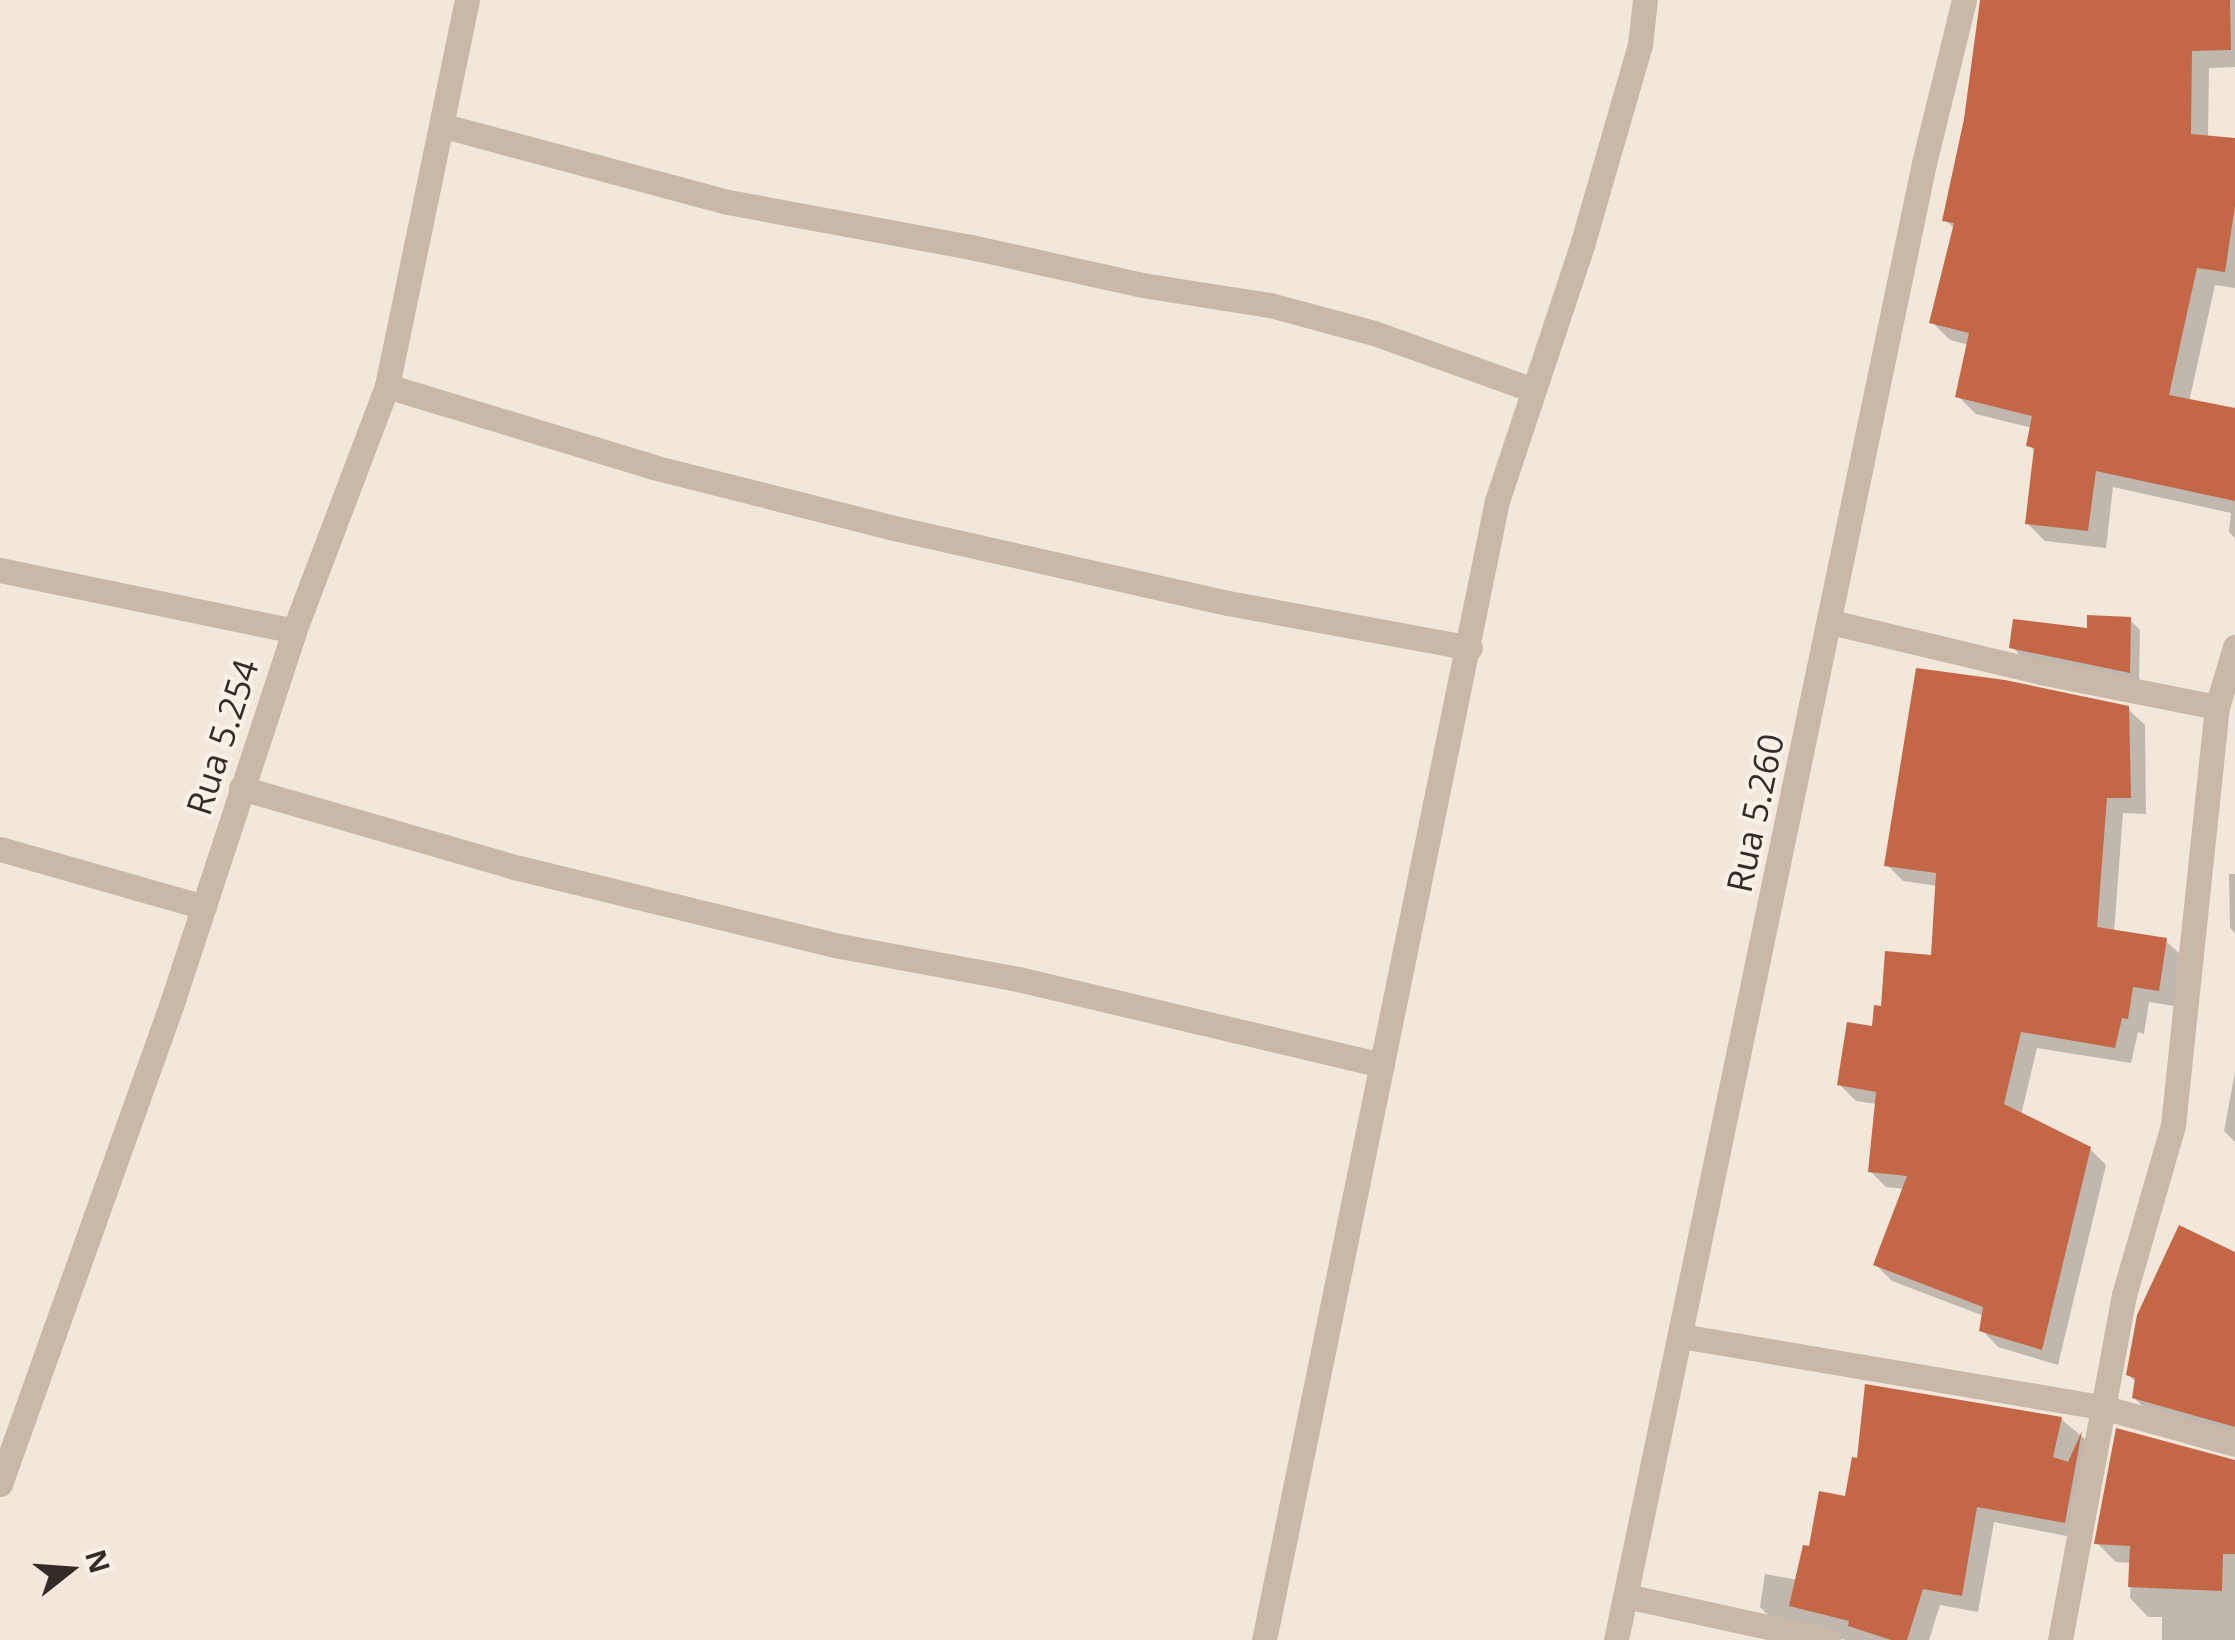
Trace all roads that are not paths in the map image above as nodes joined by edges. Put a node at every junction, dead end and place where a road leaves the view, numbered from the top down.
1 (467, 0) edge
2 (1645, 0) edge
3 (1964, 0) edge
4 (444, 126) junction
5 (387, 386) junction
6 (1533, 390) junction
7 (0, 570) edge
8 (1831, 622) junction
9 (294, 632) junction
10 (2235, 646) edge
11 (1470, 648) junction
12 (2217, 707) junction
13 (241, 788) junction
14 (0, 848) edge
15 (204, 907) junction
16 (1382, 1065) junction
17 (1681, 1336) junction
18 (2102, 1408) junction
19 (2235, 1444) edge
20 (0, 1484) edge
21 (1626, 1596) junction
22 (1264, 1640) edge
23 (1616, 1640) edge
24 (1828, 1640) edge
25 (2060, 1640) edge

1 - 4 street, Rua 5.254
2 - 6 street
3 - 8 street, Rua 5.260
4 - 5 street, Rua 5.254
4 - 6 street
5 - 9 street, Rua 5.254
5 - 11 street
6 - 11 street
7 - 9 street
8 - 12 street
8 - 17 street, Rua 5.260
9 - 13 street, Rua 5.254
10 - 12 street
11 - 16 street
12 - 18 street
13 - 15 street, Rua 5.254
13 - 16 street
14 - 15 street
15 - 20 street, Rua 5.254
16 - 22 street
17 - 18 street
17 - 21 street, Rua 5.260
18 - 19 street
18 - 25 street
21 - 23 street, Rua 5.260
21 - 24 street

